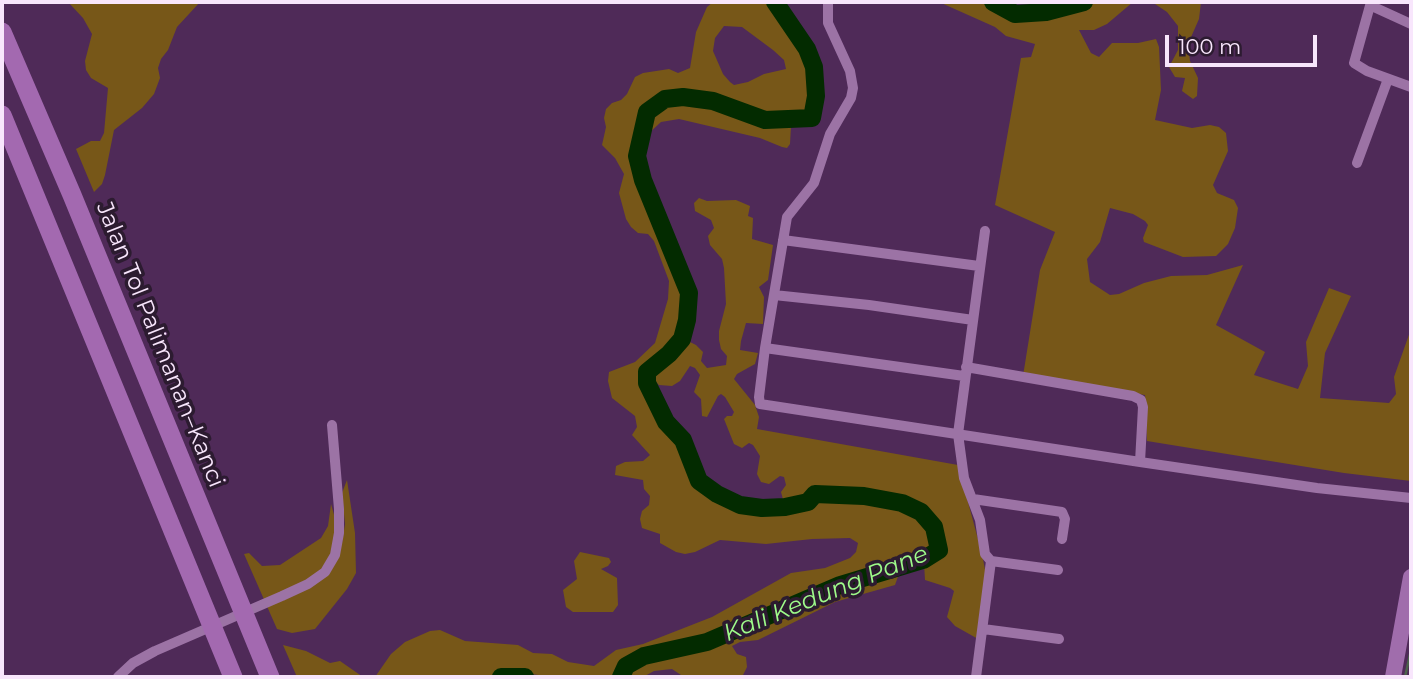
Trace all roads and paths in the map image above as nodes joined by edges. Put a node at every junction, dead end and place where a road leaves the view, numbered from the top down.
1 (828, 2) edge
2 (1373, 5) edge
3 (1411, 24) edge
4 (2, 32) edge
5 (1388, 79) junction
6 (1411, 87) edge
7 (2, 115) edge
8 (1357, 163) dead end
9 (985, 231) dead end
10 (783, 240) junction
11 (979, 266) junction
12 (774, 295) junction
13 (973, 320) junction
14 (765, 348) junction
15 (965, 371) junction
16 (332, 425) dead end
17 (958, 434) junction
18 (1140, 462) junction
19 (1411, 498) edge
20 (973, 499) junction
21 (1062, 539) dead end
22 (991, 561) junction
23 (1058, 570) dead end
24 (1411, 577) edge
25 (984, 629) junction
26 (1059, 639) dead end
27 (118, 677) edge
28 (233, 677) edge
29 (270, 677) edge
30 (976, 677) edge
31 (1393, 677) edge

1 - 10 street
2 - 3 street
2 - 5 street
4 - 29 highway, Jalan Tol Palimanan–Kanci
5 - 6 street
5 - 8 street
7 - 28 highway
9 - 11 street
10 - 11 street
10 - 12 street
11 - 13 street
12 - 13 street
12 - 14 street
13 - 15 street
14 - 15 street
14 - 17 street
15 - 17 street
15 - 18 street
16 - 27 street
17 - 18 street
17 - 20 street
18 - 19 street
20 - 21 street
20 - 22 street
22 - 23 street
22 - 25 street
24 - 31 main road
25 - 26 street
25 - 30 street

